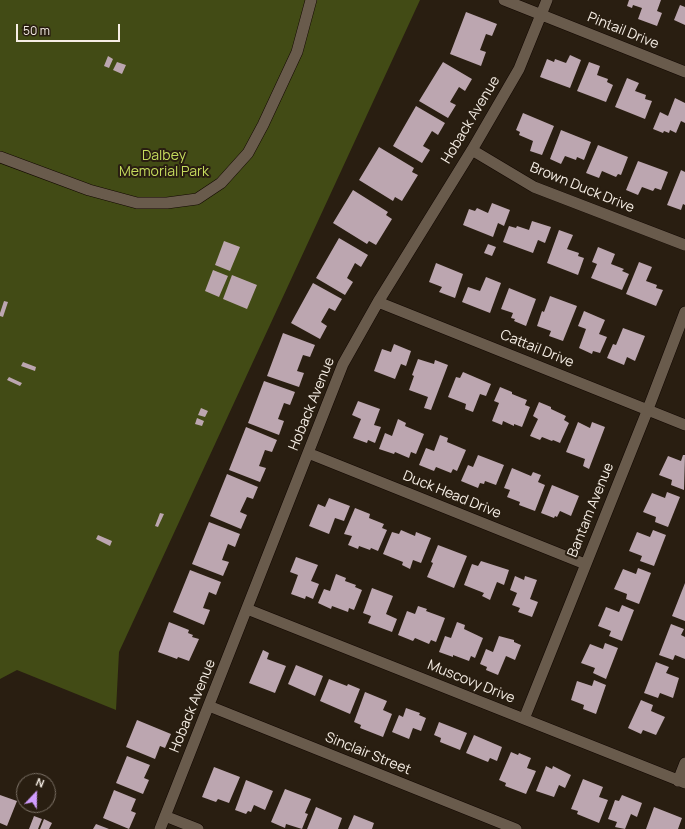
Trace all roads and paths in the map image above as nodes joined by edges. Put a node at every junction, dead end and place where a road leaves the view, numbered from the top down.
1 (311, 0) edge
2 (504, 0) edge
3 (547, 0) edge
4 (541, 15) junction
5 (685, 72) edge
6 (472, 150) junction
7 (0, 157) edge
8 (685, 245) edge
9 (378, 302) junction
10 (685, 312) edge
11 (648, 409) junction
12 (685, 425) edge
13 (308, 453) junction
14 (585, 564) junction
15 (247, 609) junction
16 (209, 706) junction
17 (524, 719) junction
18 (685, 763) edge
19 (681, 782) edge
20 (165, 816) junction
21 (160, 829) edge
22 (198, 829) edge
23 (516, 829) edge

1 - 7 street
2 - 4 street, Pintail Drive
3 - 4 street, Hoback Avenue
4 - 5 street, Pintail Drive
4 - 6 street, Hoback Avenue
6 - 8 street, Brown Duck Drive
6 - 9 street, Hoback Avenue
9 - 11 street, Cattail Drive
9 - 13 street, Hoback Avenue
10 - 11 street, Bantam Avenue
11 - 12 street, Cattail Drive
11 - 14 street, Bantam Avenue
13 - 14 street, Duck Head Drive
13 - 15 street, Hoback Avenue
14 - 17 street, Bantam Avenue
15 - 16 street, Hoback Avenue
15 - 17 street, Muscovy Drive
16 - 20 street, Hoback Avenue
16 - 23 street, Sinclair Street
17 - 19 street, Muscovy Drive
18 - 19 street
20 - 21 street, Hoback Avenue
20 - 22 street

